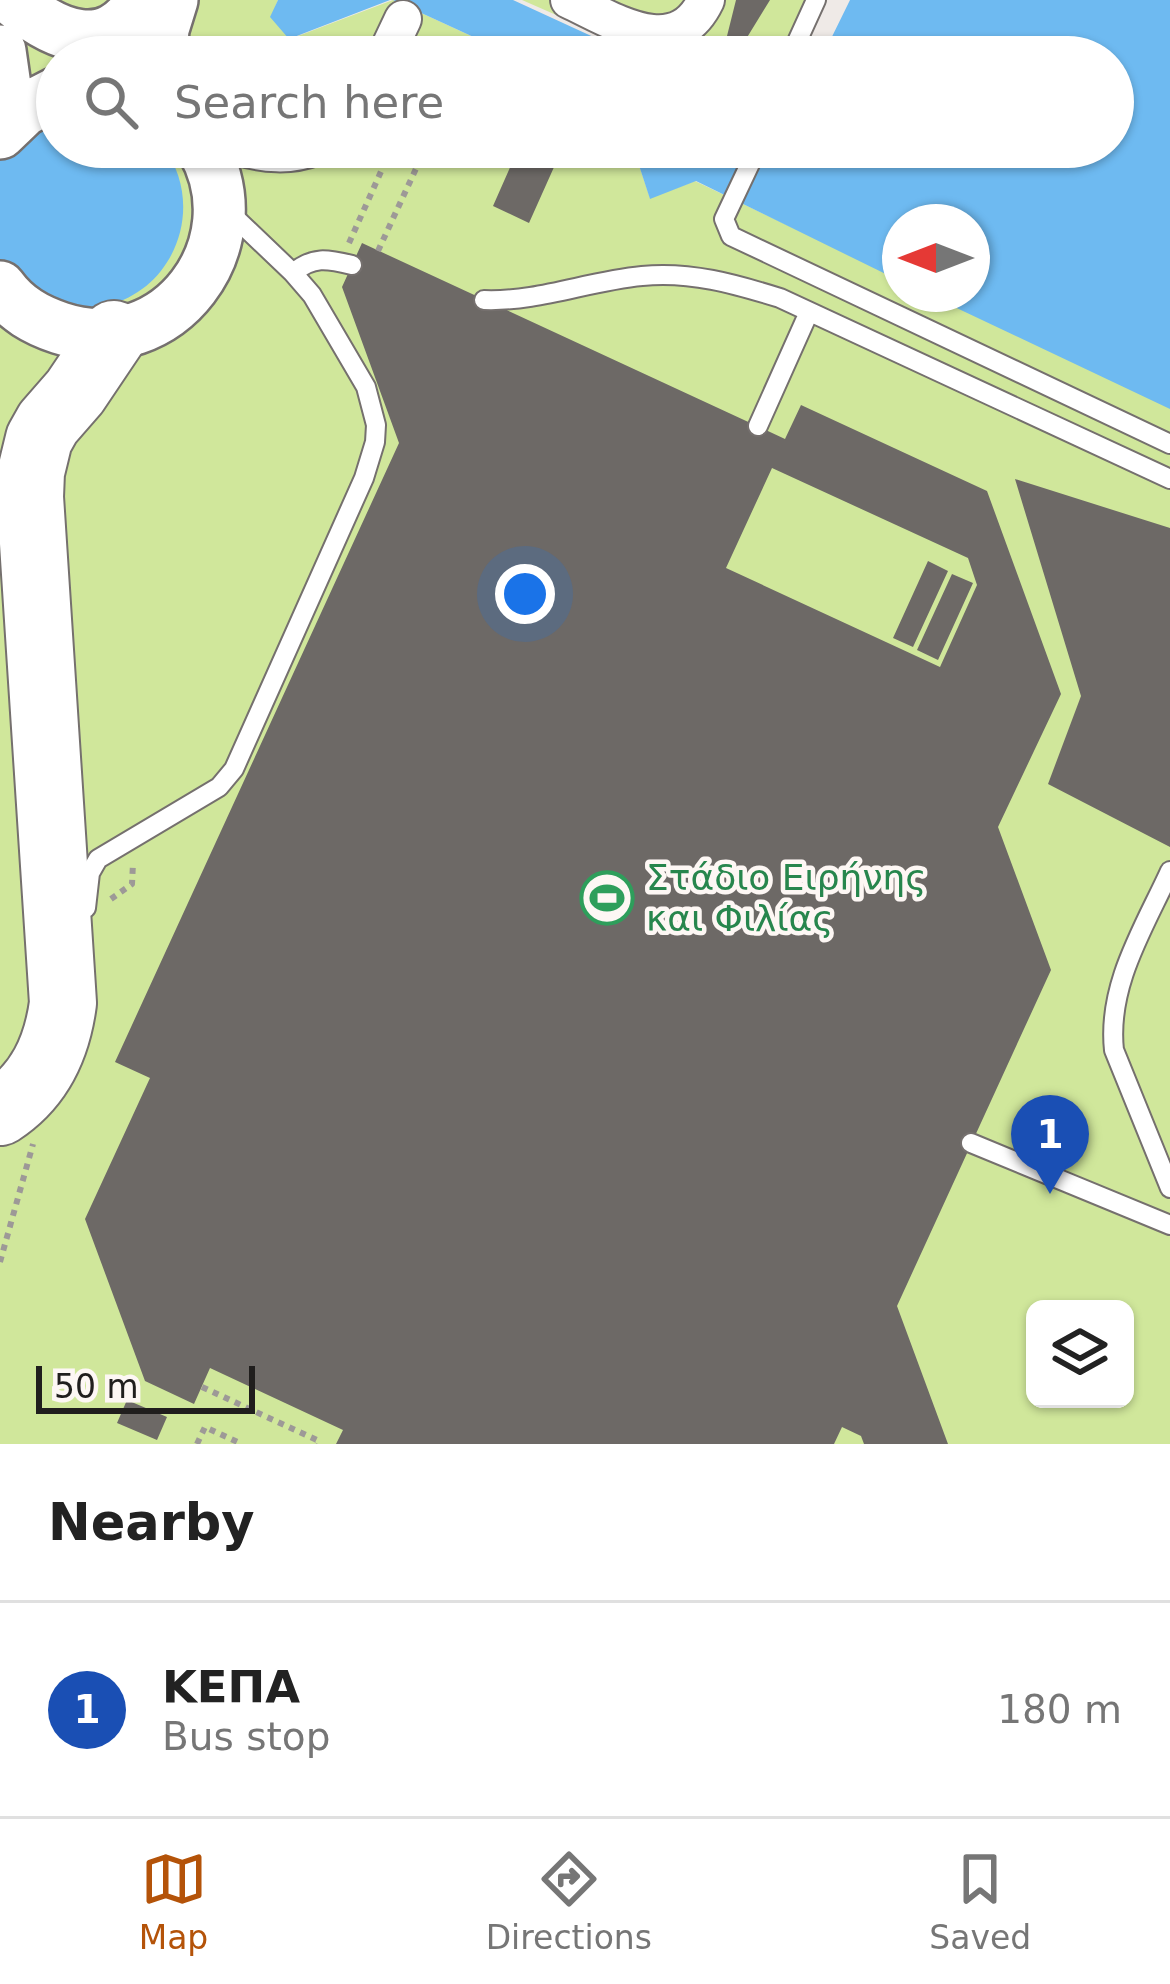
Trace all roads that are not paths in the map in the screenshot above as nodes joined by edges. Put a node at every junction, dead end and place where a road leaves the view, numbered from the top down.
1 (13, 0) edge
2 (142, 0) edge
3 (172, 0) edge
4 (569, 0) edge
5 (706, 0) edge
6 (816, 0) edge
7 (403, 20) dead end
8 (71, 36) edge
9 (101, 36) edge
10 (162, 36) edge
11 (395, 36) edge
12 (800, 36) edge
13 (0, 51) edge
14 (36, 103) edge
15 (5, 127) edge
16 (212, 168) edge
17 (748, 168) edge
18 (220, 202) junction
19 (346, 264) road end
20 (293, 273) junction
21 (0, 287) edge
22 (484, 299) dead end
23 (809, 312) junction
24 (114, 334) junction
25 (758, 426) dead end
26 (1170, 444) edge
27 (1170, 478) edge
28 (0, 701) edge
29 (1170, 871) edge
30 (83, 931) dead end
31 (80, 952) dead end
32 (60, 1024) junction
33 (0, 1051) edge
34 (0, 1112) edge
35 (971, 1143) dead end
36 (1170, 1188) edge
37 (1170, 1225) edge

1 - 8 street
2 - 9 street
3 - 10 street
4 - 5 street
6 - 12 lane
7 - 11 street
13 - 15 street
14 - 15 street
16 - 18 street
17 - 26 lane
18 - 20 lane
18 - 24 street
19 - 20 lane
20 - 30 lane
21 - 24 street
22 - 23 lane
23 - 25 lane
23 - 27 lane
24 - 32 highway
28 - 33 highway
29 - 36 lane
31 - 32 lane
32 - 34 highway
35 - 37 lane

